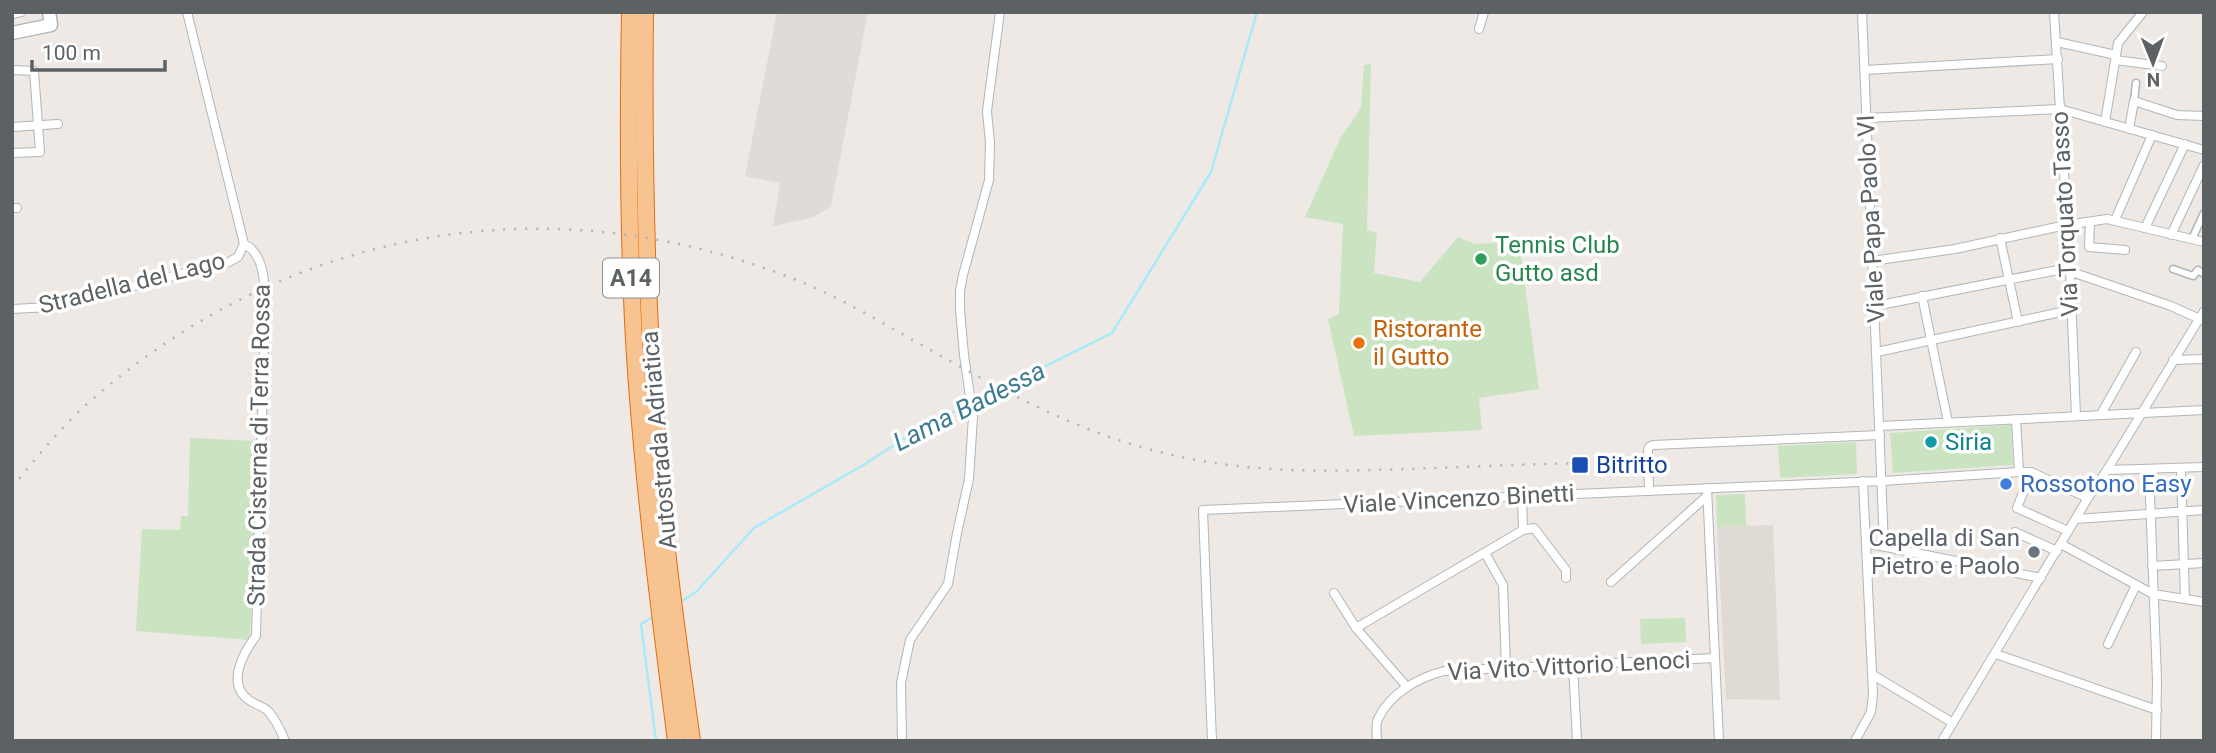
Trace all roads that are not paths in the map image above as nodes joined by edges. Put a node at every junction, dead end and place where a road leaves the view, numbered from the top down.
1 (21, 12) edge
2 (50, 12) edge
3 (187, 12) edge
4 (630, 12) edge
5 (645, 12) edge
6 (1000, 12) edge
7 (1484, 12) edge
8 (1862, 12) edge
9 (2054, 12) edge
10 (2143, 12) edge
11 (12, 14) edge
12 (1479, 29) dead end
13 (12, 33) edge
14 (2057, 41) junction
15 (2115, 58) junction
16 (2058, 60) junction
17 (2162, 66) dead end
18 (12, 70) edge
19 (1865, 70) junction
20 (2136, 83) dead end
21 (2134, 101) junction
22 (2060, 109) junction
23 (2204, 116) edge
24 (1867, 118) junction
25 (2105, 122) junction
26 (58, 124) dead end
27 (38, 125) junction
28 (12, 127) edge
29 (2129, 129) junction
30 (2151, 135) junction
31 (2185, 144) junction
32 (2204, 150) edge
33 (12, 153) edge
34 (2204, 165) edge
35 (2204, 213) edge
36 (2115, 220) junction
37 (2090, 222) junction
38 (2066, 225) junction
39 (2145, 228) junction
40 (2171, 234) junction
41 (2000, 238) junction
42 (2192, 239) junction
43 (2204, 242) edge
44 (244, 244) junction
45 (2125, 250) dead end
46 (1872, 261) junction
47 (2173, 268) dead end
48 (2070, 270) junction
49 (2204, 274) edge
50 (2010, 280) junction
51 (1922, 296) junction
52 (1875, 306) junction
53 (12, 309) edge
54 (2070, 310) junction
55 (2204, 311) edge
56 (2201, 320) edge
57 (2018, 322) junction
58 (1930, 340) junction
59 (1877, 352) junction
60 (2136, 352) dead end
61 (2204, 359) edge
62 (2173, 360) junction
63 (2204, 410) edge
64 (2141, 413) junction
65 (2101, 414) junction
66 (2076, 416) junction
67 (2017, 419) junction
68 (1948, 422) junction
69 (1880, 431) junction
70 (2204, 467) edge
71 (2181, 469) junction
72 (2107, 470) junction
73 (2149, 470) junction
74 (2019, 472) junction
75 (2031, 472) junction
76 (1863, 481) junction
77 (1882, 481) junction
78 (1649, 491) junction
79 (1707, 492) junction
80 (1522, 496) junction
81 (2088, 498) junction
82 (2204, 510) edge
83 (2182, 511) junction
84 (2150, 513) junction
85 (2076, 519) junction
86 (1523, 530) junction
87 (2068, 531) junction
88 (2015, 532) dead end
89 (659, 542) junction
90 (1866, 543) junction
91 (1884, 546) junction
92 (2059, 547) junction
93 (1485, 553) junction
94 (2184, 563) junction
95 (2204, 563) edge
96 (2152, 566) junction
97 (1566, 578) dead end
98 (2041, 578) junction
99 (1611, 582) dead end
100 (2136, 585) junction
101 (1334, 593) dead end
102 (2152, 594) junction
103 (2185, 599) junction
104 (2204, 602) edge
105 (669, 627) junction
106 (1356, 628) junction
107 (2108, 644) dead end
108 (1996, 654) junction
109 (1715, 658) junction
110 (1573, 665) junction
111 (1506, 668) junction
112 (1873, 675) junction
113 (1407, 687) junction
114 (2157, 710) junction
115 (1953, 723) junction
116 (285, 741) edge
117 (676, 741) edge
118 (692, 741) edge
119 (902, 741) edge
120 (1212, 741) edge
121 (1377, 741) edge
122 (1577, 741) edge
123 (1719, 741) edge
124 (1855, 741) edge
125 (1942, 741) edge
126 (2156, 741) edge

1 - 11 street
2 - 13 main road
3 - 44 street, Strada Cisterna di Terra Rossa
4 - 89 highway, Autostrada Adriatica / A14
5 - 89 highway, Autostrada Adriatica / A14
6 - 119 street
7 - 12 street
8 - 19 street, Viale Papa Paolo VI
9 - 14 street, Via Torquato Tasso
10 - 15 street
14 - 15 street
14 - 16 street, Via Torquato Tasso
15 - 17 street
15 - 25 street
16 - 19 street
16 - 22 street, Via Torquato Tasso
18 - 27 street
19 - 24 street, Viale Papa Paolo VI
20 - 21 street
21 - 23 street
21 - 29 street
22 - 24 street
22 - 25 street
22 - 38 street, Via Torquato Tasso
24 - 46 street, Viale Papa Paolo VI
25 - 29 street
26 - 27 street
27 - 28 street
27 - 33 street
29 - 30 street
30 - 31 street
30 - 36 street
31 - 32 street
31 - 39 street
34 - 40 street
35 - 42 street
36 - 37 street
36 - 39 street
37 - 38 street
37 - 45 street
38 - 41 street
38 - 48 street, Via Torquato Tasso
39 - 40 street
40 - 42 street
41 - 46 street
41 - 50 street
42 - 43 street
44 - 53 street, Stradella del Lago
44 - 116 street, Strada Cisterna di Terra Rossa
46 - 52 street, Viale Papa Paolo VI
47 - 49 street
48 - 50 street
48 - 54 street, Via Torquato Tasso
48 - 56 street
50 - 51 street
50 - 57 street
51 - 52 street
51 - 58 street
52 - 59 street, Viale Papa Paolo VI
54 - 57 street
54 - 66 street, Via Torquato Tasso
55 - 56 street
56 - 62 street
57 - 58 street
58 - 59 street
58 - 68 street
59 - 69 street, Viale Papa Paolo VI
60 - 65 street
61 - 62 street
62 - 64 street
63 - 64 street
64 - 65 street
64 - 72 street
65 - 66 street
66 - 67 street
67 - 68 street
67 - 74 street
68 - 69 street
69 - 77 street, Viale Papa Paolo VI
69 - 78 street
70 - 71 street
71 - 73 street
71 - 83 street
72 - 73 street
72 - 81 street
73 - 84 street
74 - 75 street, Viale Vincenzo Binetti
74 - 77 street, Viale Vincenzo Binetti
75 - 81 street
75 - 87 street
76 - 77 street, Viale Vincenzo Binetti
76 - 79 street, Viale Vincenzo Binetti
76 - 90 street
77 - 91 street, Viale Papa Paolo VI
78 - 79 street, Viale Vincenzo Binetti
78 - 80 street, Viale Vincenzo Binetti
79 - 99 street
79 - 109 street
80 - 86 street
80 - 120 street, Viale Vincenzo Binetti
81 - 85 street
82 - 83 street
83 - 84 street
83 - 94 street
84 - 85 street
84 - 96 street
85 - 87 street
86 - 93 street
86 - 97 street
87 - 92 street
88 - 92 street
89 - 105 highway, Autostrada Adriatica / A14
90 - 91 street
90 - 112 street
91 - 98 street
92 - 98 street
92 - 100 street
93 - 106 street
93 - 111 street
94 - 95 street
94 - 96 street
94 - 103 street
96 - 102 street
98 - 108 street
100 - 102 street
100 - 107 street
101 - 106 street
102 - 103 street
102 - 114 street
103 - 104 street
105 - 117 highway, Autostrada Adriatica / A14
105 - 118 highway, Autostrada Adriatica / A14
106 - 113 street
108 - 114 street
108 - 115 street
109 - 110 street, Via Vito Vittorio Lenoci
109 - 123 street
110 - 111 street, Via Vito Vittorio Lenoci
110 - 122 street
111 - 113 street, Via Vito Vittorio Lenoci
112 - 115 street
112 - 124 street
113 - 121 street, Via Vito Vittorio Lenoci
114 - 126 street
115 - 125 street

